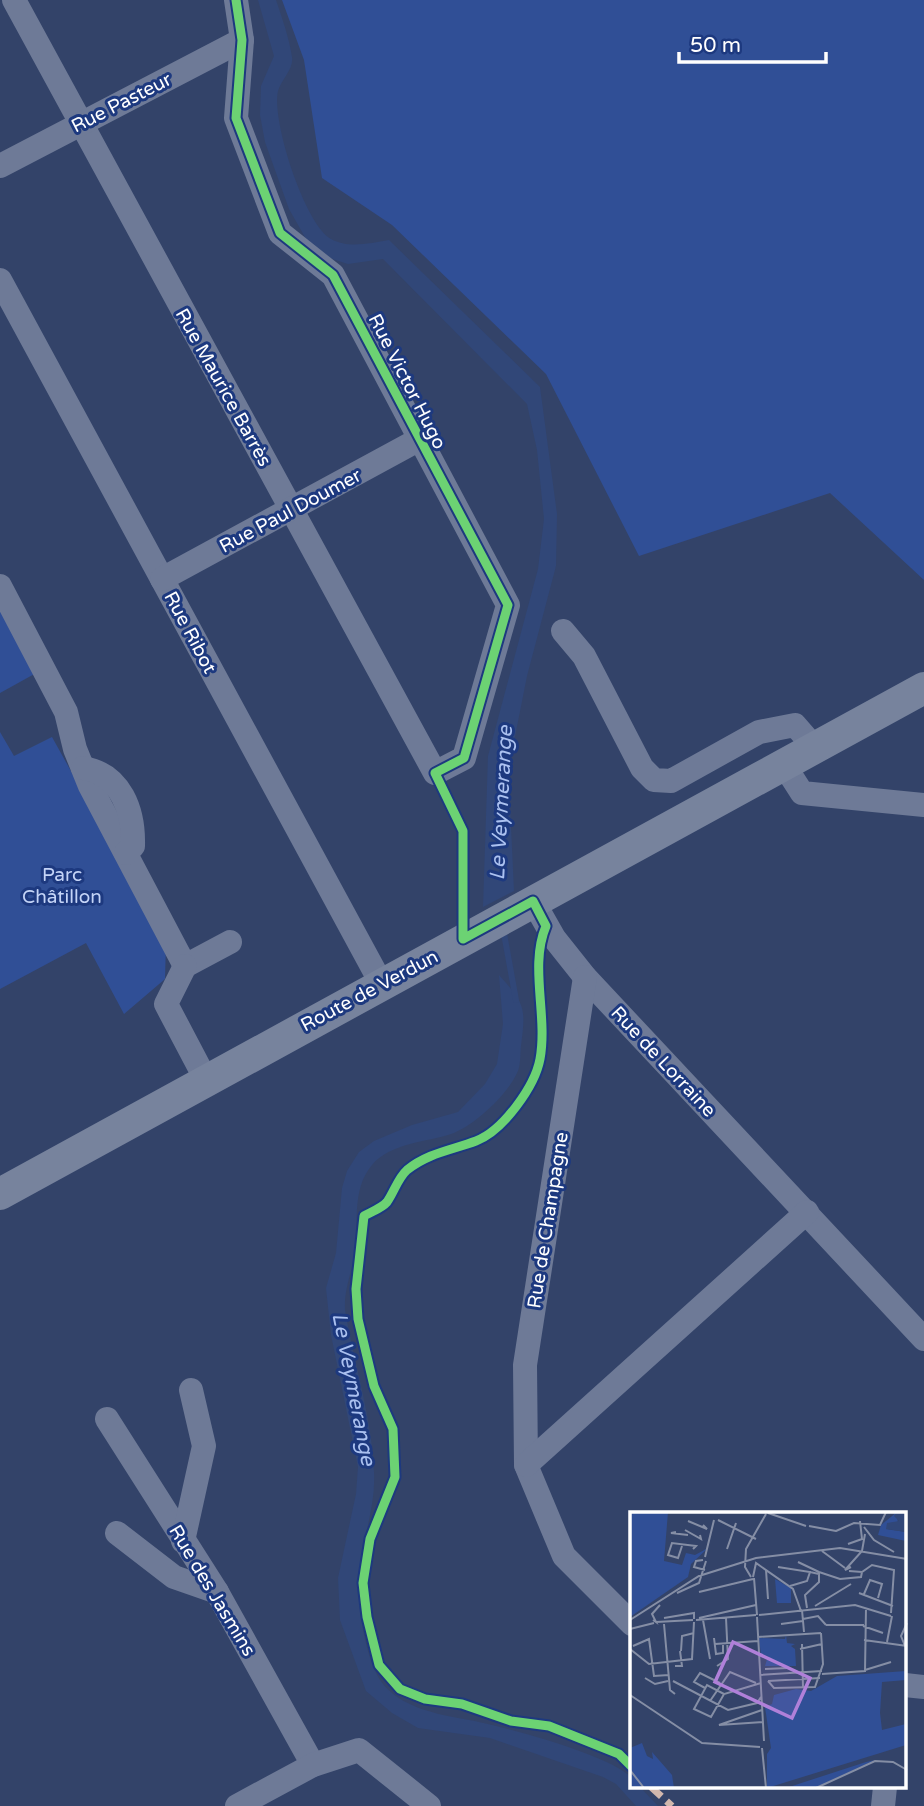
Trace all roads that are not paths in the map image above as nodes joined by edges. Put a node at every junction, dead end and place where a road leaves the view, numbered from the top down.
1 (14, 0) edge
2 (236, 0) edge
3 (243, 40) junction
4 (81, 122) junction
5 (0, 166) edge
6 (0, 280) edge
7 (418, 440) junction
8 (292, 510) junction
9 (162, 579) junction
10 (0, 586) edge
11 (563, 631) dead end
12 (924, 688) edge
13 (815, 748) junction
14 (784, 765) junction
15 (435, 773) joint
16 (924, 805) edge
17 (533, 901) junction
18 (230, 942) dead end
19 (184, 966) junction
20 (585, 977) junction
21 (382, 984) junction
22 (206, 1080) junction
23 (0, 1194) edge
24 (807, 1212) junction
25 (924, 1339) edge
26 (191, 1390) dead end
27 (107, 1419) dead end
28 (526, 1465) junction
29 (117, 1533) dead end
30 (183, 1541) junction
31 (216, 1592) junction
32 (630, 1622) edge
33 (906, 1685) edge
34 (924, 1686) edge
35 (313, 1765) junction
36 (885, 1788) edge
37 (237, 1806) edge
38 (429, 1806) edge
39 (884, 1806) edge

1 - 4 street, Rue Maurice Barrès
2 - 3 street, Rue Victor Hugo
3 - 4 street, Rue Pasteur
3 - 7 street, Rue Victor Hugo
4 - 5 street, Rue Pasteur
4 - 8 street, Rue Maurice Barrès
6 - 9 street, Rue Ribot
7 - 8 street, Rue Paul Doumer
7 - 15 street, Rue Victor Hugo
8 - 9 street, Rue Paul Doumer
8 - 15 street, Rue Maurice Barrès
9 - 21 street, Rue Ribot
10 - 19 street
11 - 13 street
12 - 13 main road, Route de Verdun
13 - 14 main road, Route de Verdun
14 - 16 street
14 - 17 main road, Route de Verdun
17 - 20 street, Rue de Lorraine
17 - 21 main road, Route de Verdun
18 - 19 street
19 - 22 street
20 - 24 street, Rue de Lorraine
20 - 28 street, Rue de Champagne
21 - 22 main road, Route de Verdun
22 - 23 main road, Route de Verdun
24 - 25 street, Rue de Lorraine
24 - 28 street
26 - 30 street
27 - 30 street, Rue des Jasmins
28 - 32 street, Rue de Champagne
29 - 31 street
30 - 31 street, Rue des Jasmins
31 - 35 street, Rue des Jasmins
33 - 34 street
35 - 37 street
35 - 38 street
36 - 39 street

